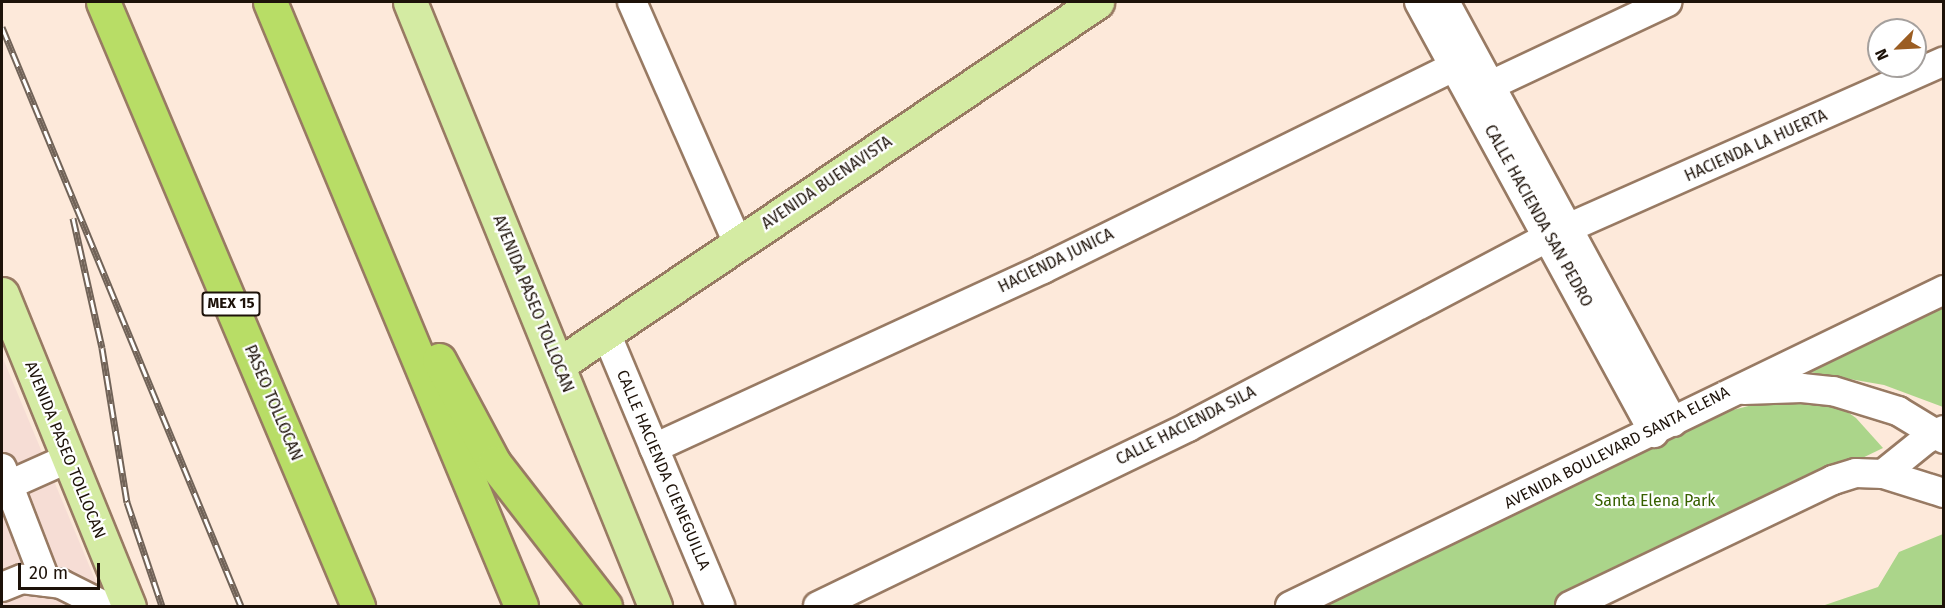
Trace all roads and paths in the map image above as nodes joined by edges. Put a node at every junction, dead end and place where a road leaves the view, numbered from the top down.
1 (103, 2) edge
2 (270, 2) edge
3 (410, 2) edge
4 (632, 2) edge
5 (1097, 2) edge
6 (1419, 2) edge
7 (1445, 2) edge
8 (1667, 2) edge
9 (1944, 61) edge
10 (1455, 66) junction
11 (1491, 85) junction
12 (1520, 160) junction
13 (1559, 232) junction
14 (738, 243) junction
15 (390, 290) junction
16 (1944, 290) edge
17 (2, 294) edge
18 (606, 333) junction
19 (558, 365) junction
20 (1730, 391) junction
21 (1664, 428) junction
22 (1941, 435) edge
23 (654, 448) junction
24 (69, 458) junction
25 (1883, 474) junction
26 (4, 480) edge
27 (1944, 493) edge
28 (46, 582) junction
29 (2, 587) edge
30 (105, 606) edge
31 (129, 606) edge
32 (358, 606) edge
33 (521, 606) edge
34 (605, 606) edge
35 (655, 606) edge
36 (720, 606) edge
37 (818, 606) edge
38 (1290, 606) edge
39 (1570, 606) edge

1 - 32 highway, PASEO TOLLOCAN / MEX 15
2 - 15 highway
3 - 19 main road, AVENIDA PASEO TOLLOCAN
4 - 14 street
5 - 14 main road, AVENIDA BUENAVISTA
6 - 10 street, CALLE HACIENDA SAN PEDRO
7 - 11 street, CALLE HACIENDA SAN PEDRO
8 - 11 street
9 - 13 street, HACIENDA LA HUERTA
10 - 12 street, CALLE HACIENDA SAN PEDRO
10 - 23 street, HACIENDA JUNICA
11 - 12 street, CALLE HACIENDA SAN PEDRO
12 - 13 street, CALLE HACIENDA SAN PEDRO
13 - 21 street, CALLE HACIENDA SAN PEDRO
13 - 37 street, CALLE HACIENDA SILA
14 - 18 main road, AVENIDA BUENAVISTA
15 - 33 highway
15 - 34 highway
16 - 20 street, AVENIDA BOULEVARD SANTA ELENA
17 - 24 main road, AVENIDA PASEO TOLLOCAN
18 - 19 main road, AVENIDA BUENAVISTA
18 - 23 street, CALLE HACIENDA CIENEGUILLA
19 - 35 main road, AVENIDA PASEO TOLLOCAN
20 - 21 street, AVENIDA BOULEVARD SANTA ELENA
20 - 22 street
21 - 38 street, AVENIDA BOULEVARD SANTA ELENA
22 - 25 street
23 - 36 street, CALLE HACIENDA CIENEGUILLA
24 - 26 street
24 - 31 main road, AVENIDA PASEO TOLLOCAN
25 - 27 street
25 - 39 street
26 - 28 street
28 - 29 street
28 - 30 street

